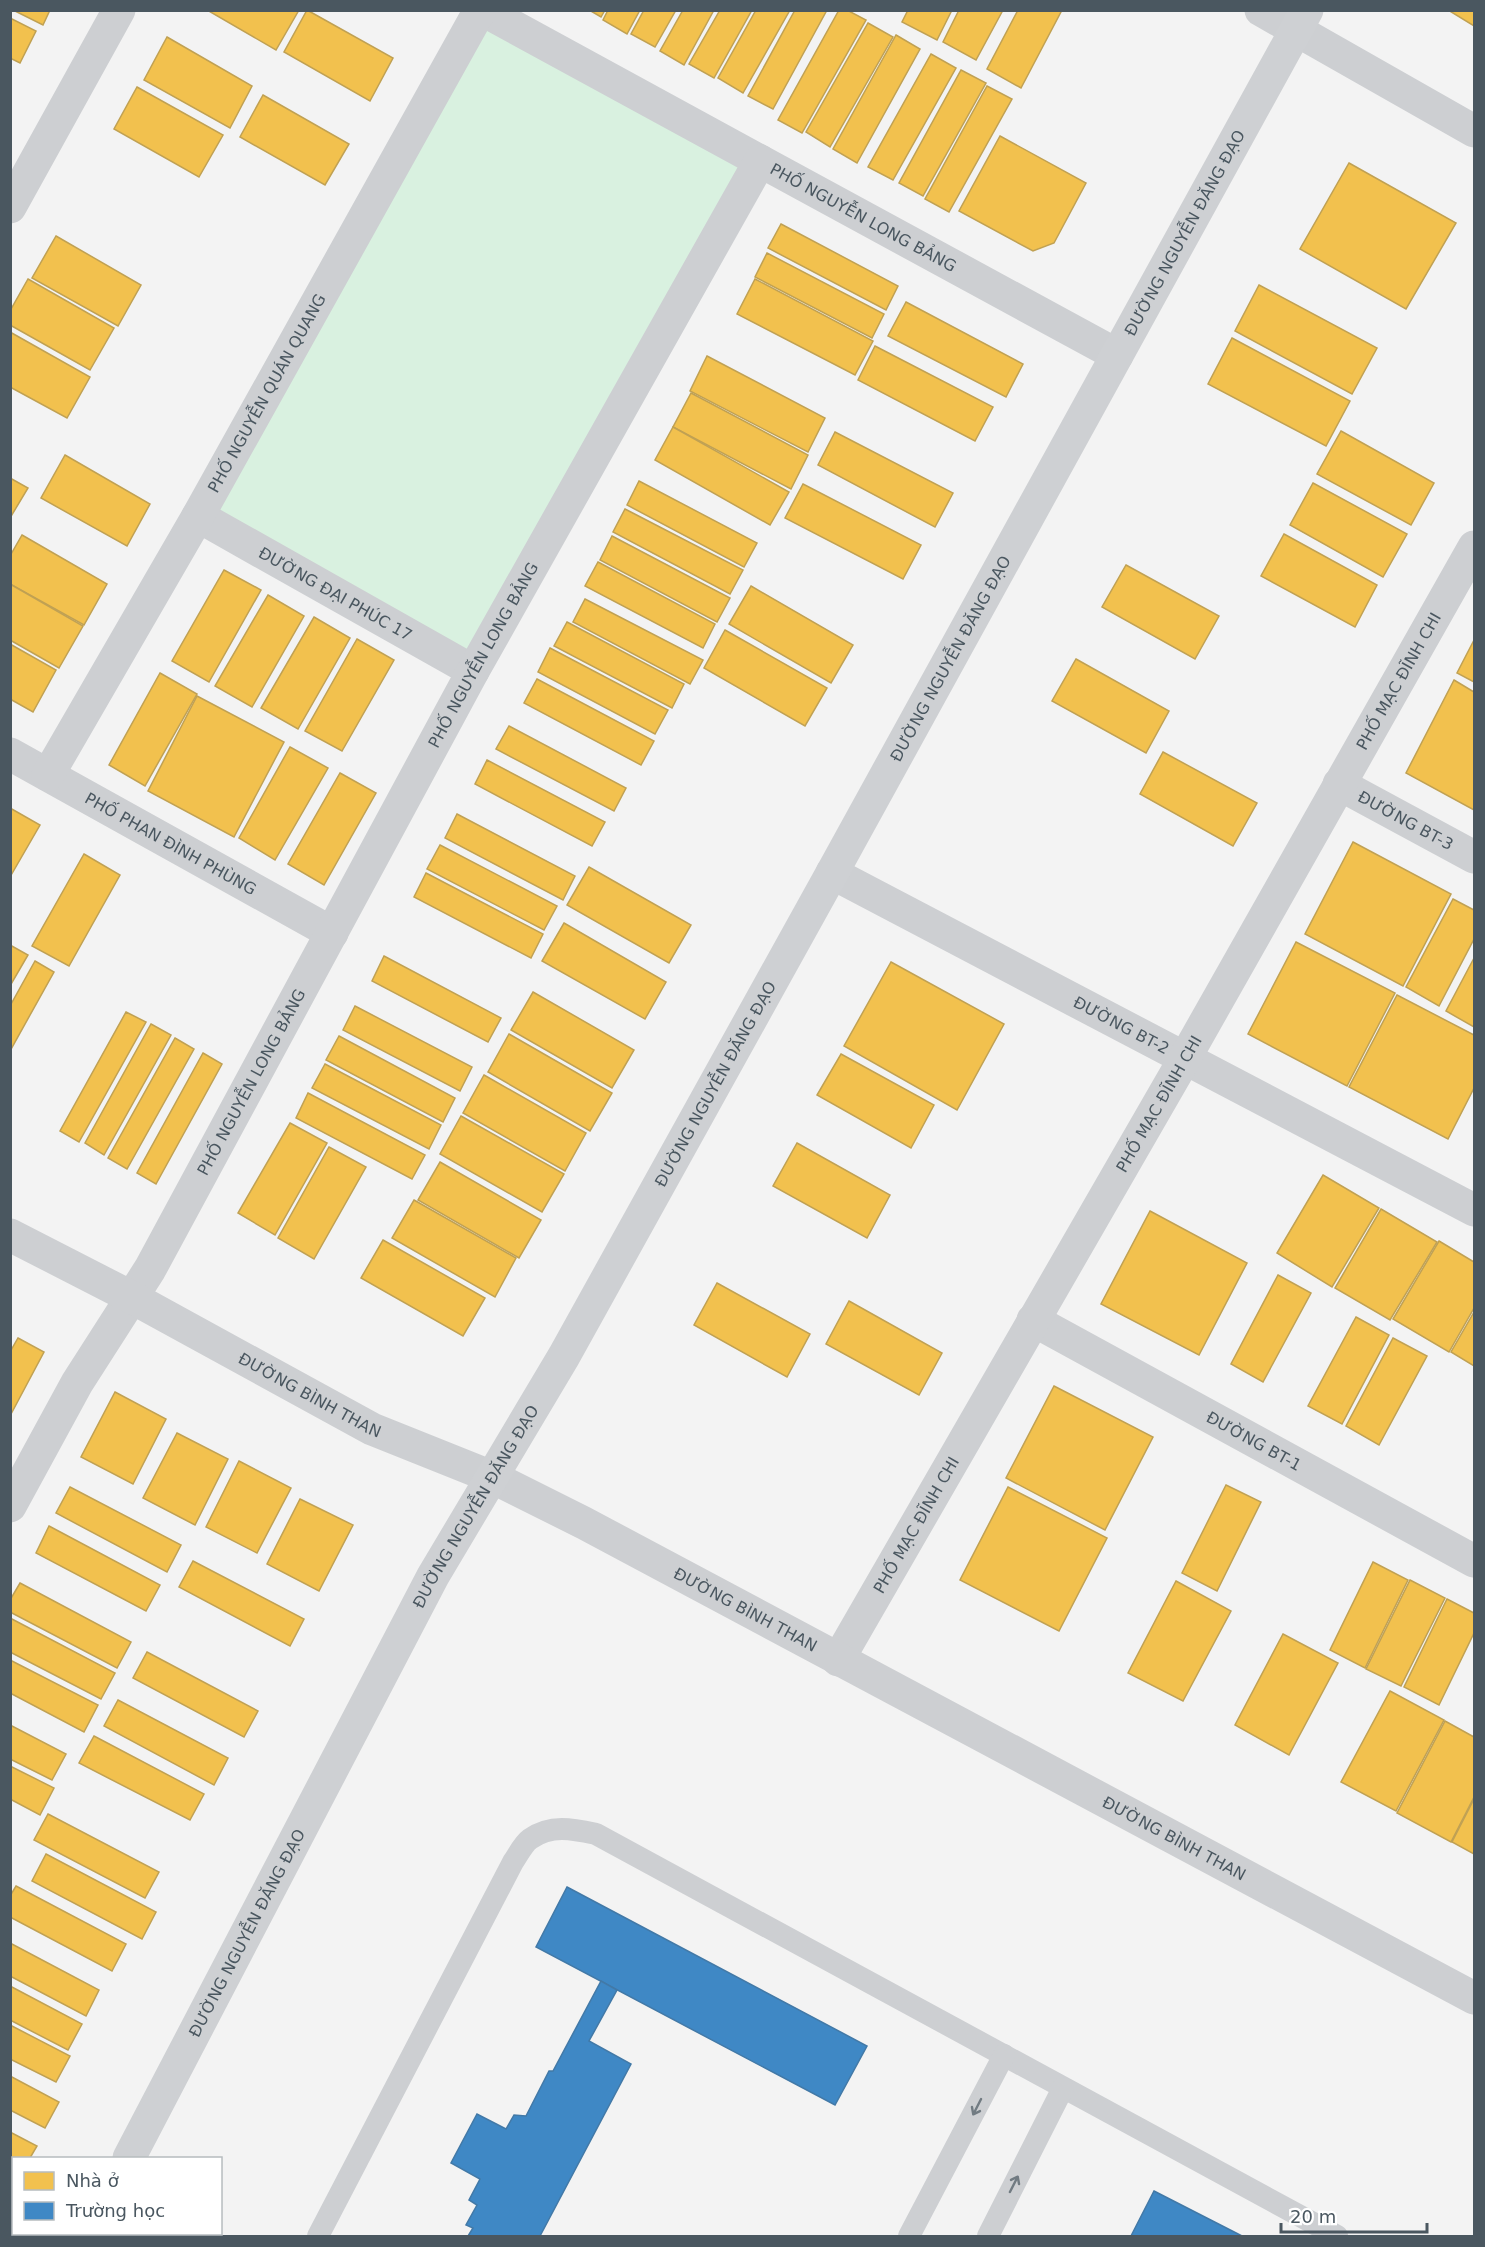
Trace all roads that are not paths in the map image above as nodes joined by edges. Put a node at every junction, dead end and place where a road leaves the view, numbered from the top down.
1 (119, 10) edge
2 (482, 10) edge
3 (1261, 10) edge
4 (1301, 21) edge
5 (1474, 131) edge
6 (760, 161) junction
7 (10, 207) edge
8 (1118, 355) junction
9 (198, 516) junction
10 (1474, 547) edge
11 (473, 671) junction
12 (10, 754) edge
13 (48, 775) junction
14 (1339, 784) junction
15 (1474, 857) edge
16 (832, 873) junction
17 (332, 933) junction
18 (1185, 1059) junction
19 (1474, 1210) edge
20 (10, 1235) edge
21 (131, 1297) junction
22 (1034, 1320) junction
23 (492, 1477) junction
24 (10, 1506) edge
25 (1474, 1561) edge
26 (838, 1660) junction
27 (1474, 1998) edge
28 (1004, 2055) junction
29 (1063, 2088) junction
30 (130, 2157) edge
31 (318, 2236) edge
32 (909, 2236) edge
33 (988, 2236) edge
34 (1337, 2236) edge

1 - 7 street
2 - 6 street
2 - 9 street, PHỐ NGUYỄN QUÁN QUANG
3 - 4 street
4 - 5 street
4 - 8 main road, ĐƯỜNG NGUYỄN ĐĂNG ĐẠO
6 - 8 street, PHỐ NGUYỄN LONG BẢNG
6 - 11 street, PHỐ NGUYỄN LONG BẢNG
8 - 16 main road, ĐƯỜNG NGUYỄN ĐĂNG ĐẠO
9 - 11 street, ĐƯỜNG ĐẠI PHÚC 17
9 - 13 street, PHỐ NGUYỄN QUÁN QUANG
10 - 14 street, PHỐ MẠC ĐĨNH CHI
11 - 17 street, PHỐ NGUYỄN LONG BẢNG
12 - 13 street, PHỐ PHAN ĐÌNH PHÙNG
13 - 17 street, PHỐ PHAN ĐÌNH PHÙNG
14 - 15 street, ĐƯỜNG BT-3
14 - 18 street, PHỐ MẠC ĐĨNH CHI
16 - 18 street, ĐƯỜNG BT-2
16 - 23 main road, ĐƯỜNG NGUYỄN ĐĂNG ĐẠO
17 - 21 street, PHỐ NGUYỄN LONG BẢNG
18 - 19 street, ĐƯỜNG BT-2
18 - 22 street, PHỐ MẠC ĐĨNH CHI
20 - 21 street, ĐƯỜNG BÌNH THAN
21 - 23 street, ĐƯỜNG BÌNH THAN
21 - 24 street, PHỐ NGUYỄN LONG BẢNG
22 - 25 street, ĐƯỜNG BT-1
22 - 26 street, PHỐ MẠC ĐĨNH CHI
23 - 26 street, ĐƯỜNG BÌNH THAN
23 - 30 main road, ĐƯỜNG NGUYỄN ĐĂNG ĐẠO
26 - 27 street, ĐƯỜNG BÌNH THAN
28 - 29 lane
28 - 31 lane
28 -> 32 lane
33 -> 29 lane
29 - 34 lane

